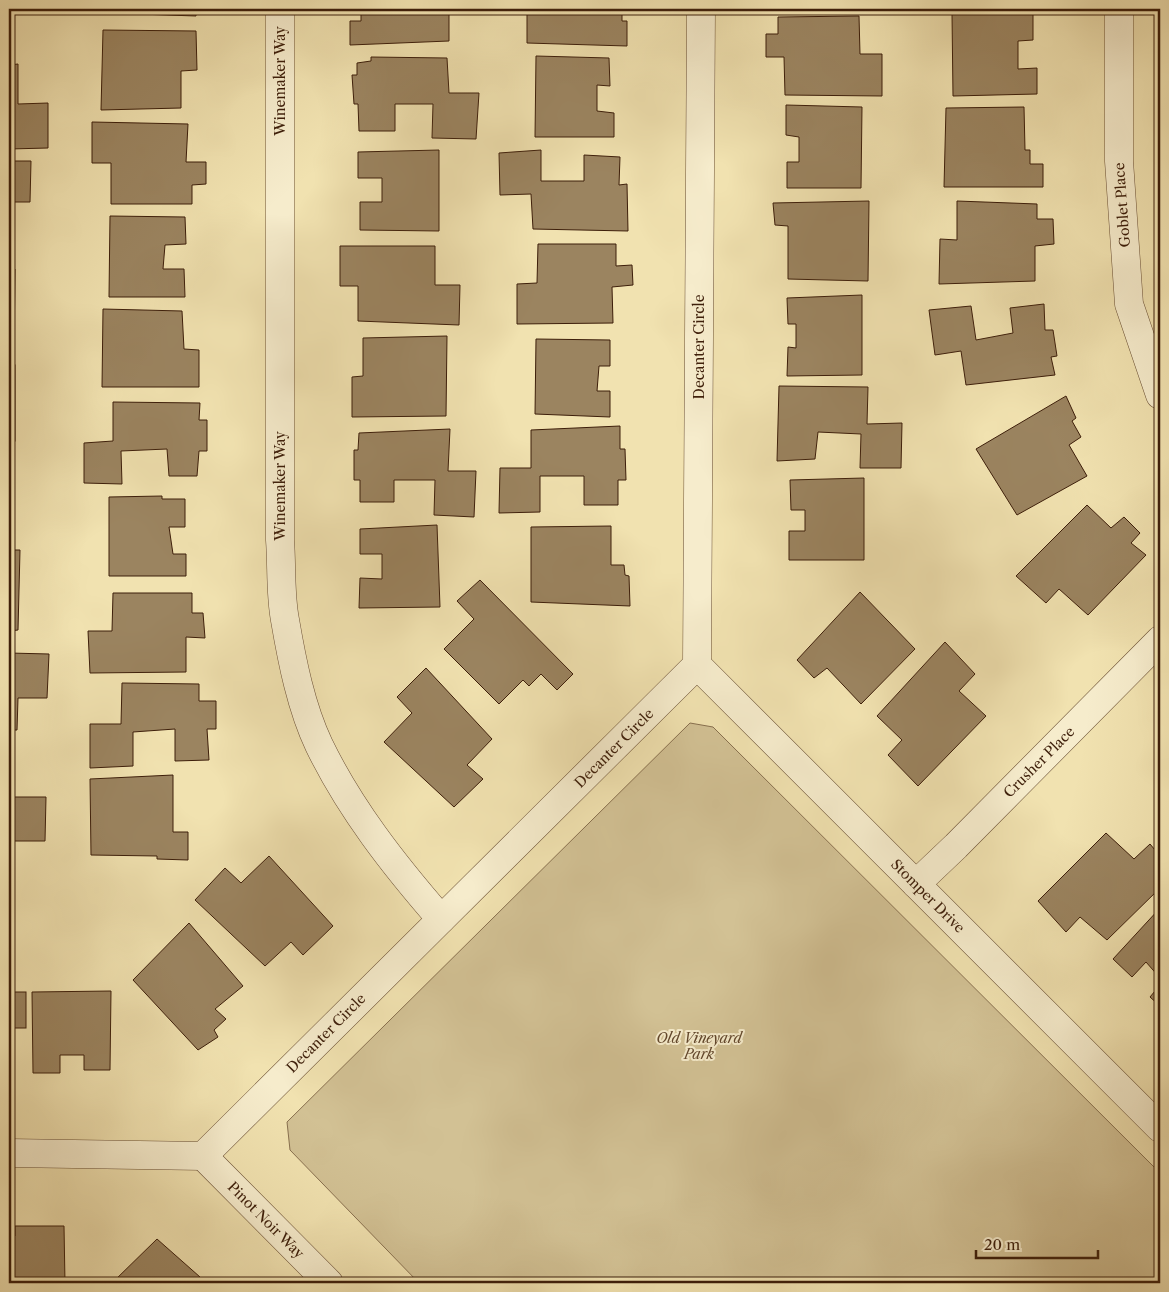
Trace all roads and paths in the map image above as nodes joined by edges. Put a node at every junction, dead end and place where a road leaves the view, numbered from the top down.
1 (280, 9) edge
2 (701, 9) edge
3 (1119, 9) edge
4 (1160, 395) edge
5 (1160, 640) edge
6 (697, 664) junction
7 (916, 884) junction
8 (442, 919) junction
9 (1160, 1128) edge
10 (9, 1153) edge
11 (203, 1156) junction
12 (330, 1283) edge

1 - 8 street, Winemaker Way
2 - 6 street, Decanter Circle
3 - 4 street, Goblet Place
5 - 7 street, Crusher Place
6 - 7 street, Stomper Drive
6 - 8 street, Decanter Circle
7 - 9 street, Stomper Drive
8 - 11 street, Decanter Circle
10 - 11 street
11 - 12 street, Pinot Noir Way

